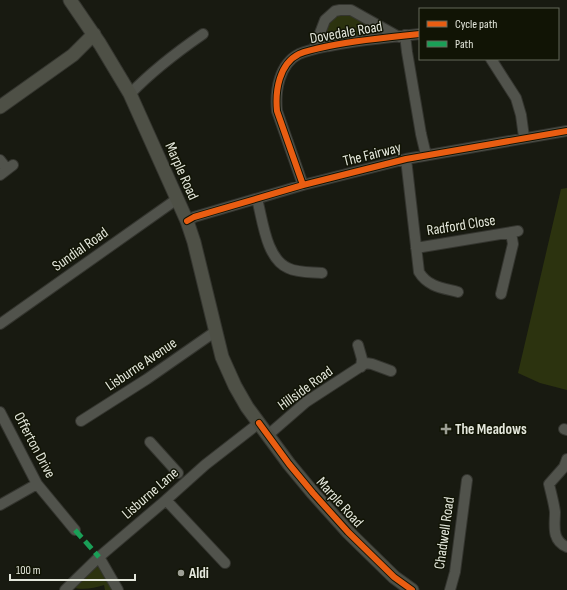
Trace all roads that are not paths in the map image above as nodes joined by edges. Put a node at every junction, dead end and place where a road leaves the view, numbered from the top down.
1 (70, 0) edge
2 (203, 34) dead end
3 (419, 34) edge
4 (402, 36) junction
5 (97, 39) junction
6 (314, 49) junction
7 (492, 60) edge
8 (130, 94) junction
9 (0, 107) edge
10 (567, 131) edge
11 (524, 137) junction
12 (426, 155) junction
13 (406, 159) junction
14 (0, 160) edge
15 (7, 170) edge
16 (303, 185) junction
17 (177, 199) junction
18 (256, 199) junction
19 (187, 221) junction
20 (416, 248) junction
21 (322, 273) dead end
22 (504, 288) dead end
23 (458, 292) dead end
24 (0, 324) edge
25 (216, 331) junction
26 (358, 345) dead end
27 (361, 367) junction
28 (391, 371) dead end
29 (0, 412) edge
30 (81, 421) dead end
31 (259, 422) junction
32 (268, 435) junction
33 (150, 442) dead end
34 (567, 459) edge
35 (178, 473) dead end
36 (467, 480) dead end
37 (37, 484) junction
38 (166, 500) junction
39 (0, 505) edge
40 (75, 530) dead end
41 (567, 547) edge
42 (99, 557) junction
43 (225, 563) dead end
44 (65, 590) edge
45 (118, 590) edge
46 (412, 590) edge
47 (450, 590) edge

1 - 5 main road, Marple Road
2 - 8 street
3 - 4 street, Dovedale Road
4 - 6 street, Dovedale Road
4 - 6 street, Dovedale Road
4 - 12 street
5 - 8 main road, Marple Road
5 - 9 main road
6 - 16 street, Dovedale Road
7 - 11 street
8 - 17 main road, Marple Road
10 - 11 street, The Fairway
11 - 12 street, The Fairway
12 - 13 street, The Fairway
13 - 16 street, The Fairway
13 - 20 street, Radford Close
14 - 15 street
16 - 18 street, The Fairway
17 - 19 main road, Marple Road
17 - 24 street, Sundial Road
18 - 19 street, The Fairway
18 - 21 street
19 - 25 main road, Marple Road
20 - 22 street, Radford Close
20 - 23 street, Radford Close
25 - 30 street, Lisburne Avenue
25 - 31 main road, Marple Road
26 - 27 street
27 - 28 street
27 - 32 street, Hillside Road
29 - 37 street, Offerton Drive
31 - 32 main road, Marple Road
31 - 38 street, Lisburne Lane
32 - 46 main road, Marple Road
33 - 35 street
34 - 41 street
36 - 47 street, Chadwell Road
37 - 39 street
37 - 40 street, Offerton Drive
38 - 42 street, Lisburne Lane
38 - 43 street
42 - 44 street, Lisburne Lane
42 - 45 street

